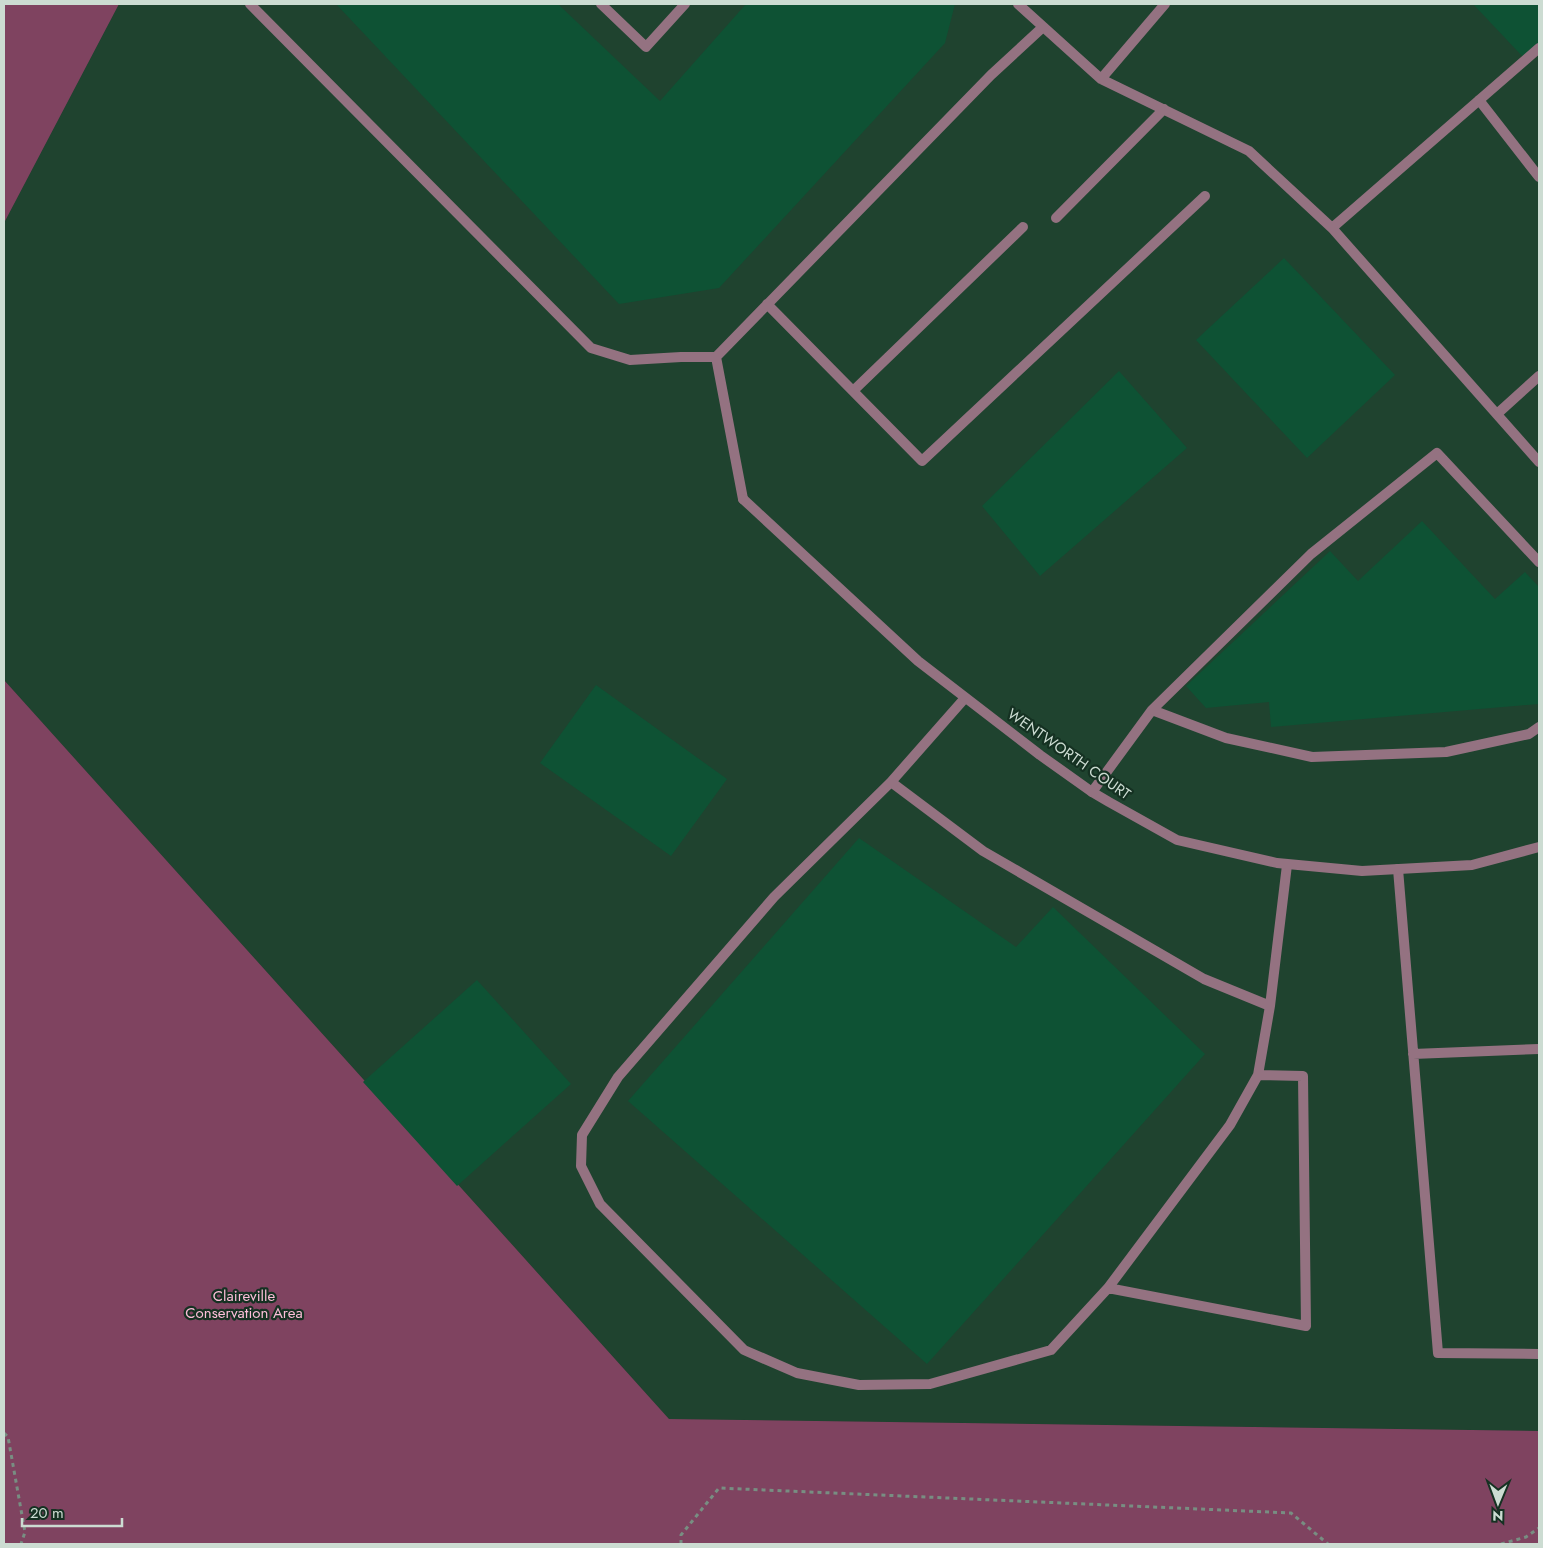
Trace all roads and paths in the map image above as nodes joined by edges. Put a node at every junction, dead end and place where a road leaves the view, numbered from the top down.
1 (250, 4) edge
2 (601, 4) edge
3 (685, 4) edge
4 (1018, 4) edge
5 (1165, 4) edge
6 (1043, 27) junction
7 (1539, 48) edge
8 (1101, 79) junction
9 (1479, 100) junction
10 (1164, 109) junction
11 (1539, 177) edge
12 (1205, 196) dead end
13 (1056, 218) dead end
14 (1023, 227) dead end
15 (1332, 228) junction
16 (767, 304) junction
17 (716, 357) junction
18 (1539, 376) edge
19 (853, 391) junction
20 (1497, 414) junction
21 (1539, 462) edge
22 (1539, 562) edge
23 (965, 698) junction
24 (1152, 710) junction
25 (1539, 727) edge
26 (892, 782) junction
27 (1092, 792) junction
28 (1539, 847) edge
29 (1287, 865) junction
30 (1398, 869) junction
31 (1270, 1006) junction
32 (1539, 1049) edge
33 (1413, 1054) junction
34 (1258, 1075) junction
35 (1108, 1288) junction
36 (1539, 1354) edge
37 (4, 1433) edge
38 (1539, 1528) edge
39 (21, 1544) edge
40 (681, 1544) edge
41 (1328, 1544) edge
42 (1502, 1544) edge

1 - 17 street
2 - 3 street
4 - 6 street
5 - 8 street
6 - 8 street
6 - 16 street
7 - 9 street
8 - 10 street
9 - 11 street
9 - 15 street
10 - 13 street
10 - 15 street
12 - 19 street
14 - 19 street
15 - 20 street
16 - 17 street
16 - 19 street
17 - 23 street, WENTWORTH COURT
18 - 20 street
20 - 21 street
22 - 24 street
23 - 26 street
23 - 27 street, WENTWORTH COURT
24 - 25 street
24 - 27 street
26 - 31 street
26 - 35 street
27 - 29 street, WENTWORTH COURT
28 - 30 street, WENTWORTH COURT
29 - 30 street, WENTWORTH COURT
29 - 31 street
30 - 33 street
31 - 34 street
32 - 33 street
33 - 36 street
34 - 35 street
34 - 35 street
37 - 39 path
38 - 42 path
40 - 41 path

